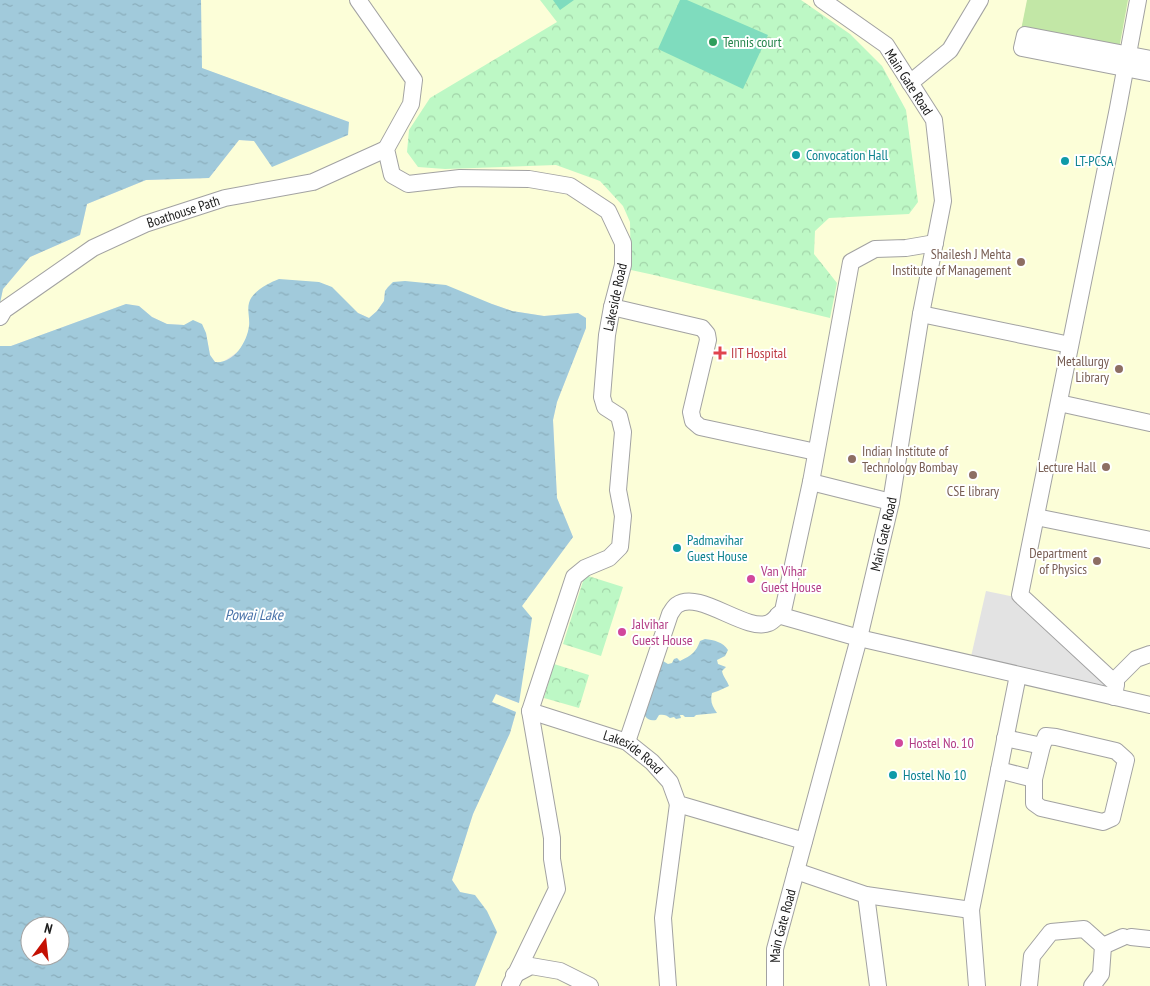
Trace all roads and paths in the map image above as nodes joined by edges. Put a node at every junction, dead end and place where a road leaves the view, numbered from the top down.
1 (358, 0) edge
2 (822, 0) edge
3 (980, 0) edge
4 (1138, 0) edge
5 (1150, 58) edge
6 (1128, 61) junction
7 (1150, 73) edge
8 (910, 83) junction
9 (386, 150) junction
10 (935, 243) junction
11 (612, 307) junction
12 (921, 314) junction
13 (0, 317) edge
14 (1070, 345) junction
15 (1059, 403) junction
16 (1150, 423) edge
17 (816, 452) junction
18 (811, 482) junction
19 (891, 502) junction
20 (1036, 517) junction
21 (1150, 540) edge
22 (778, 615) junction
23 (859, 638) junction
24 (1150, 654) edge
25 (1018, 675) junction
26 (1115, 691) junction
27 (1150, 705) edge
28 (530, 711) junction
29 (1005, 738) junction
30 (628, 742) junction
31 (1042, 746) junction
32 (999, 770) junction
33 (1034, 779) junction
34 (678, 804) junction
35 (804, 841) junction
36 (796, 871) junction
37 (866, 895) junction
38 (971, 910) junction
39 (1150, 939) edge
40 (1103, 946) junction
41 (512, 981) edge
42 (590, 986) edge
43 (668, 986) edge
44 (775, 986) edge
45 (878, 986) edge
46 (977, 986) edge
47 (1029, 986) edge
48 (1092, 986) edge

1 - 9 street
2 - 8 street, Main Gate Road
3 - 8 street
4 - 6 street
5 - 6 street
6 - 6 street
6 - 7 street
6 - 14 street
8 - 10 street, Main Gate Road
9 - 11 street, Lakeside Road
9 - 13 street, Boathouse Path
10 - 12 street, Main Gate Road
10 - 17 street
11 - 17 street
11 - 28 street, Lakeside Road
12 - 14 street
12 - 19 street, Main Gate Road
14 - 15 street
15 - 16 street
15 - 20 street
17 - 18 street
18 - 19 street
18 - 22 street
19 - 23 street, Main Gate Road
20 - 21 street
20 - 26 street
22 - 23 street
22 - 30 street
23 - 25 street
23 - 35 street, Main Gate Road
24 - 26 street
25 - 26 street
25 - 29 street
26 - 27 street
28 - 30 street, Lakeside Road
28 - 41 street, Lakeside Road
29 - 31 street
29 - 32 street
30 - 34 street, Lakeside Road
31 - 33 street
31 - 33 street
32 - 33 street
32 - 38 street
34 - 35 street
34 - 43 street
35 - 36 street, Main Gate Road
36 - 37 street
36 - 44 street, Main Gate Road
37 - 38 street
37 - 45 street
38 - 46 street
39 - 40 street
40 - 47 street
40 - 48 street
41 - 42 street

